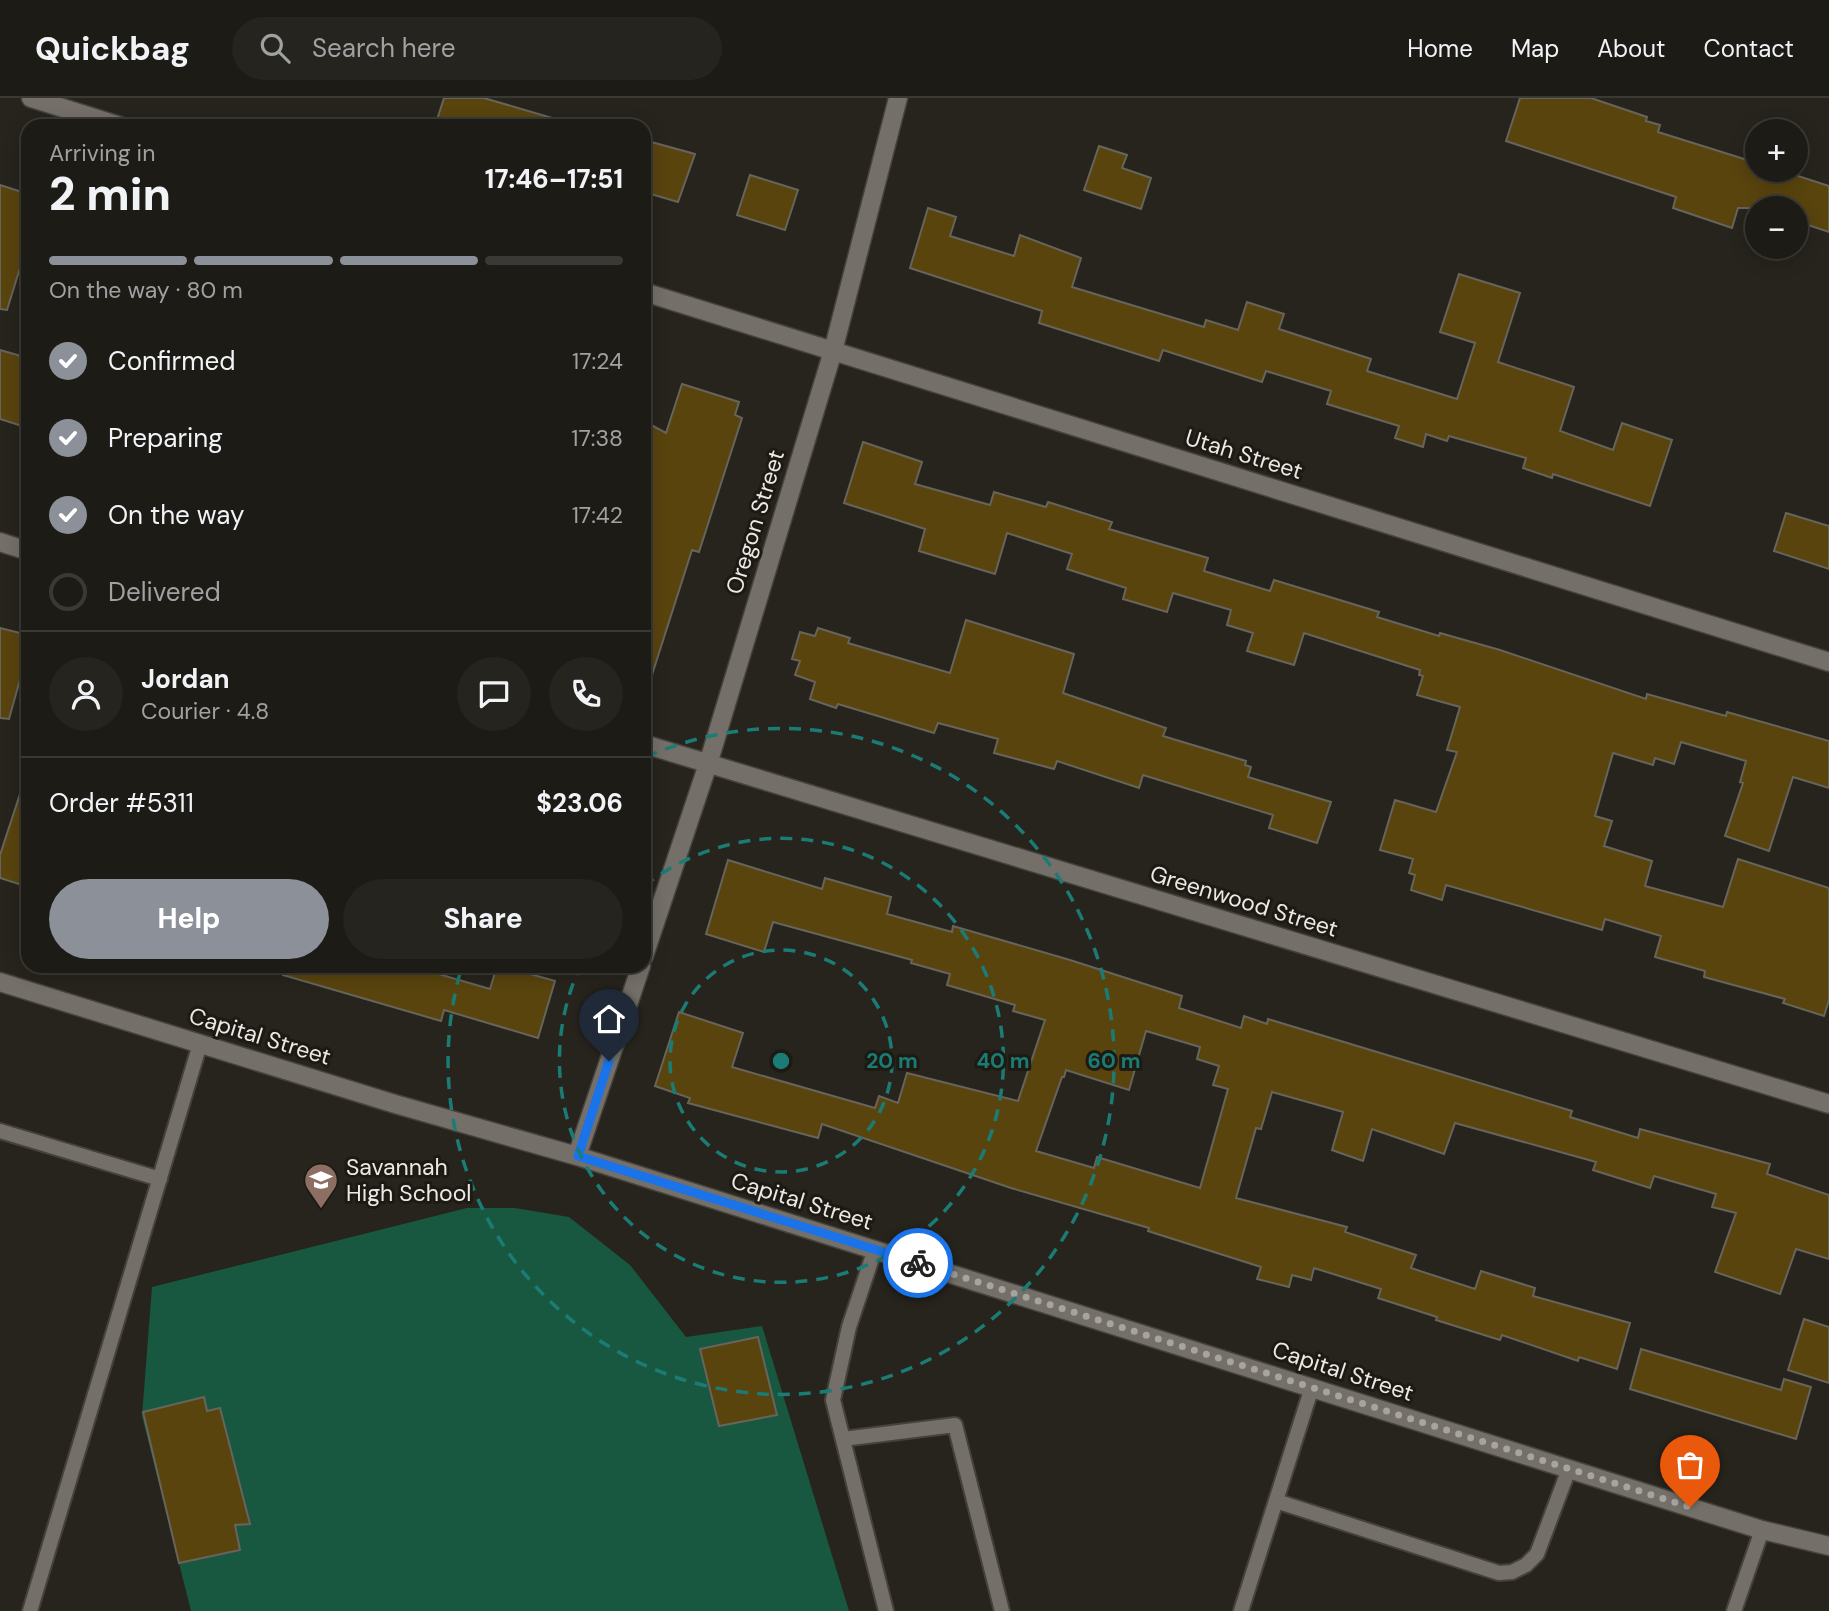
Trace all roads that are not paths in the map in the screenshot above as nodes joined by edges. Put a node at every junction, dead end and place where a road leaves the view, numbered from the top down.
1 (31, 98) edge
2 (898, 98) edge
3 (98, 119) edge
4 (651, 294) edge
5 (833, 351) junction
6 (0, 542) edge
7 (21, 549) edge
8 (1829, 662) edge
9 (651, 746) edge
10 (708, 764) junction
11 (651, 935) edge
12 (639, 973) edge
13 (0, 982) edge
14 (200, 1044) junction
15 (1829, 1104) edge
16 (0, 1131) edge
17 (578, 1156) junction
18 (160, 1180) junction
19 (875, 1249) junction
20 (1312, 1387) junction
21 (843, 1439) junction
22 (1569, 1469) junction
23 (1276, 1501) junction
24 (1762, 1530) junction
25 (1829, 1546) edge
26 (30, 1611) edge
27 (886, 1611) edge
28 (1002, 1611) edge
29 (1241, 1611) edge
30 (1734, 1611) edge

1 - 3 street
2 - 5 street, Oregon Street
4 - 5 street, Utah Street
5 - 8 street, Utah Street
5 - 10 street, Oregon Street
6 - 7 street
9 - 10 street, Greenwood Street
10 - 11 street, Oregon Street
10 - 15 street, Greenwood Street
12 - 17 street
13 - 14 street, Capital Street
14 - 17 street, Capital Street
14 - 18 lane
16 - 18 lane
17 - 19 street, Capital Street
18 - 26 lane
19 - 20 street, Capital Street
19 - 21 lane
20 - 22 street, Capital Street
20 - 23 lane
21 - 27 lane
21 - 28 lane
22 - 23 lane
22 - 24 street, Capital Street
23 - 29 lane
24 - 25 street, Capital Street
24 - 30 lane

